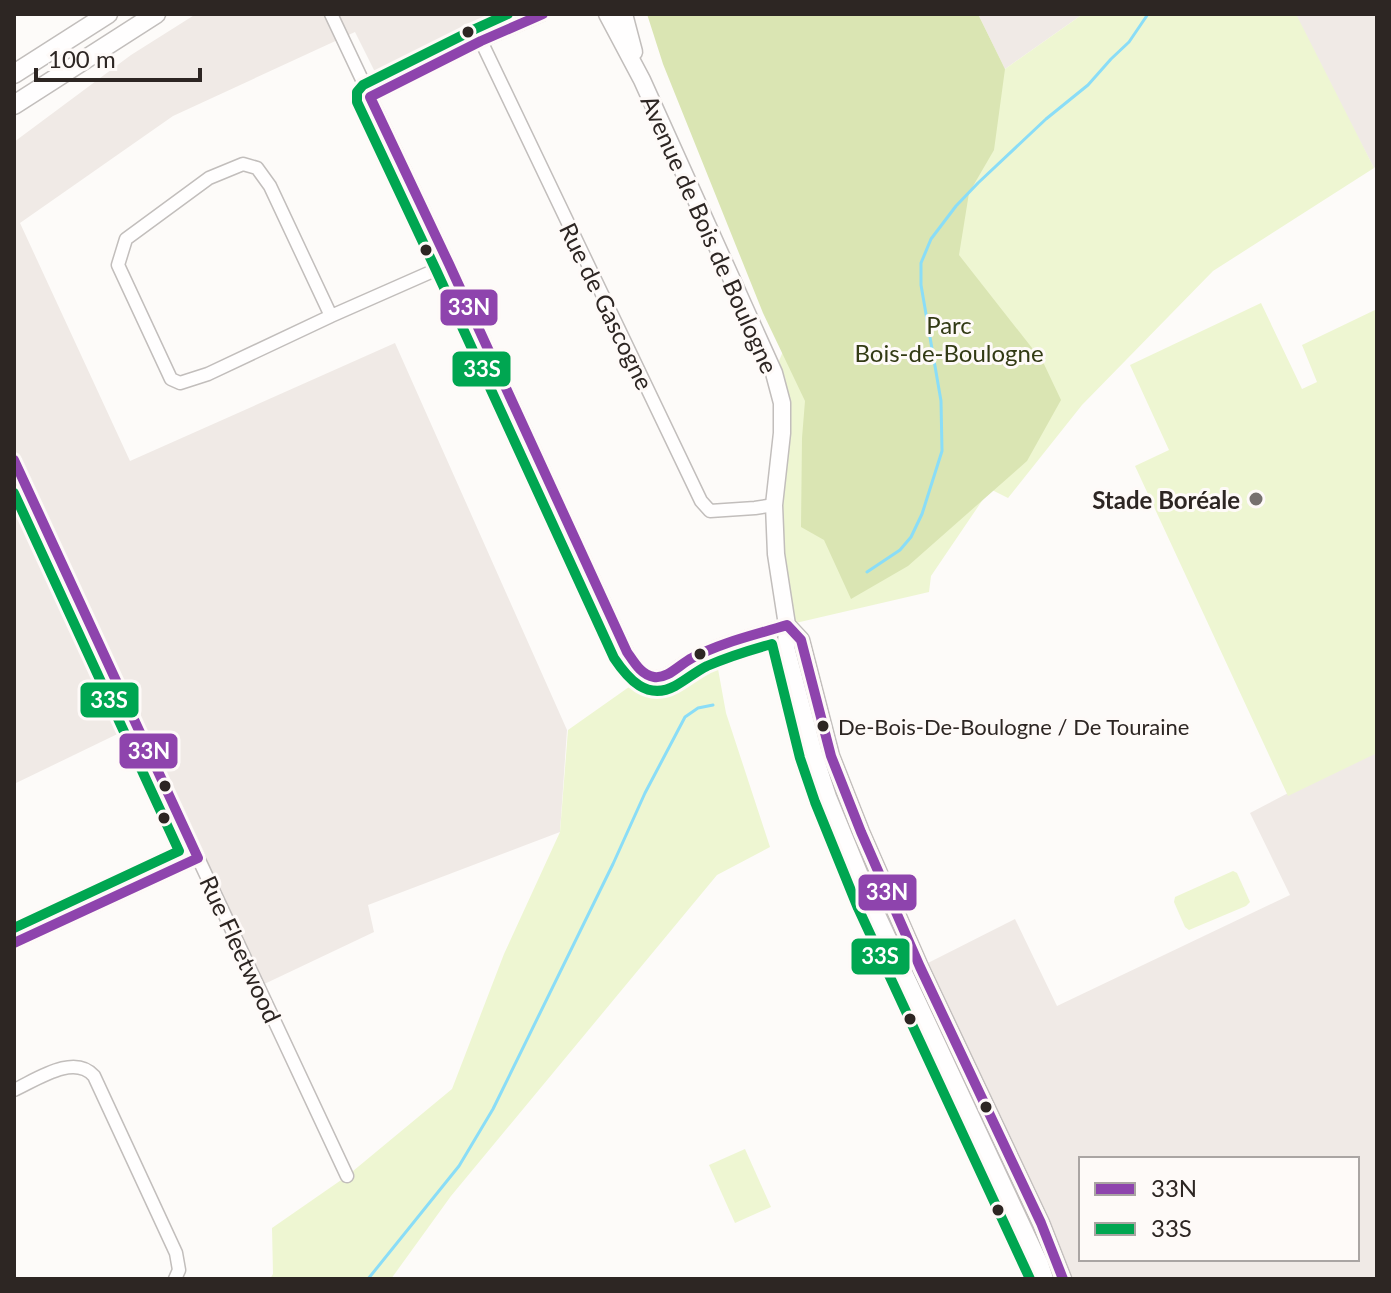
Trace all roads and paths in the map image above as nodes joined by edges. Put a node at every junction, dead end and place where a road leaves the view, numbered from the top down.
1 (108, 14) edge
2 (156, 14) edge
3 (331, 14) edge
4 (543, 14) edge
5 (607, 14) edge
6 (624, 14) edge
7 (481, 41) junction
8 (14, 74) edge
9 (642, 80) junction
10 (370, 97) junction
11 (14, 105) edge
12 (449, 264) junction
13 (331, 316) junction
14 (14, 460) edge
15 (774, 505) junction
16 (787, 625) junction
17 (198, 858) junction
18 (14, 943) edge
19 (14, 1090) edge
20 (347, 1176) dead end
21 (175, 1279) edge
22 (1045, 1279) edge
23 (1063, 1279) edge

1 - 8 main road
2 - 11 main road
3 - 10 street
4 - 7 street
5 - 9 street, Avenue de Bois de Boulogne
6 - 9 street, Avenue de Bois de Boulogne
7 - 10 street
7 - 15 street, Rue de Gascogne
9 - 15 street, Avenue de Bois de Boulogne
10 - 12 street
12 - 13 street
12 - 16 street
13 - 13 street
14 - 17 street, Rue Fleetwood
15 - 16 street, Avenue de Bois de Boulogne
16 - 22 street, Avenue de Bois de Boulogne
16 - 23 street, Avenue de Bois de Boulogne
17 - 18 street
17 - 20 street, Rue Fleetwood
19 - 21 street

